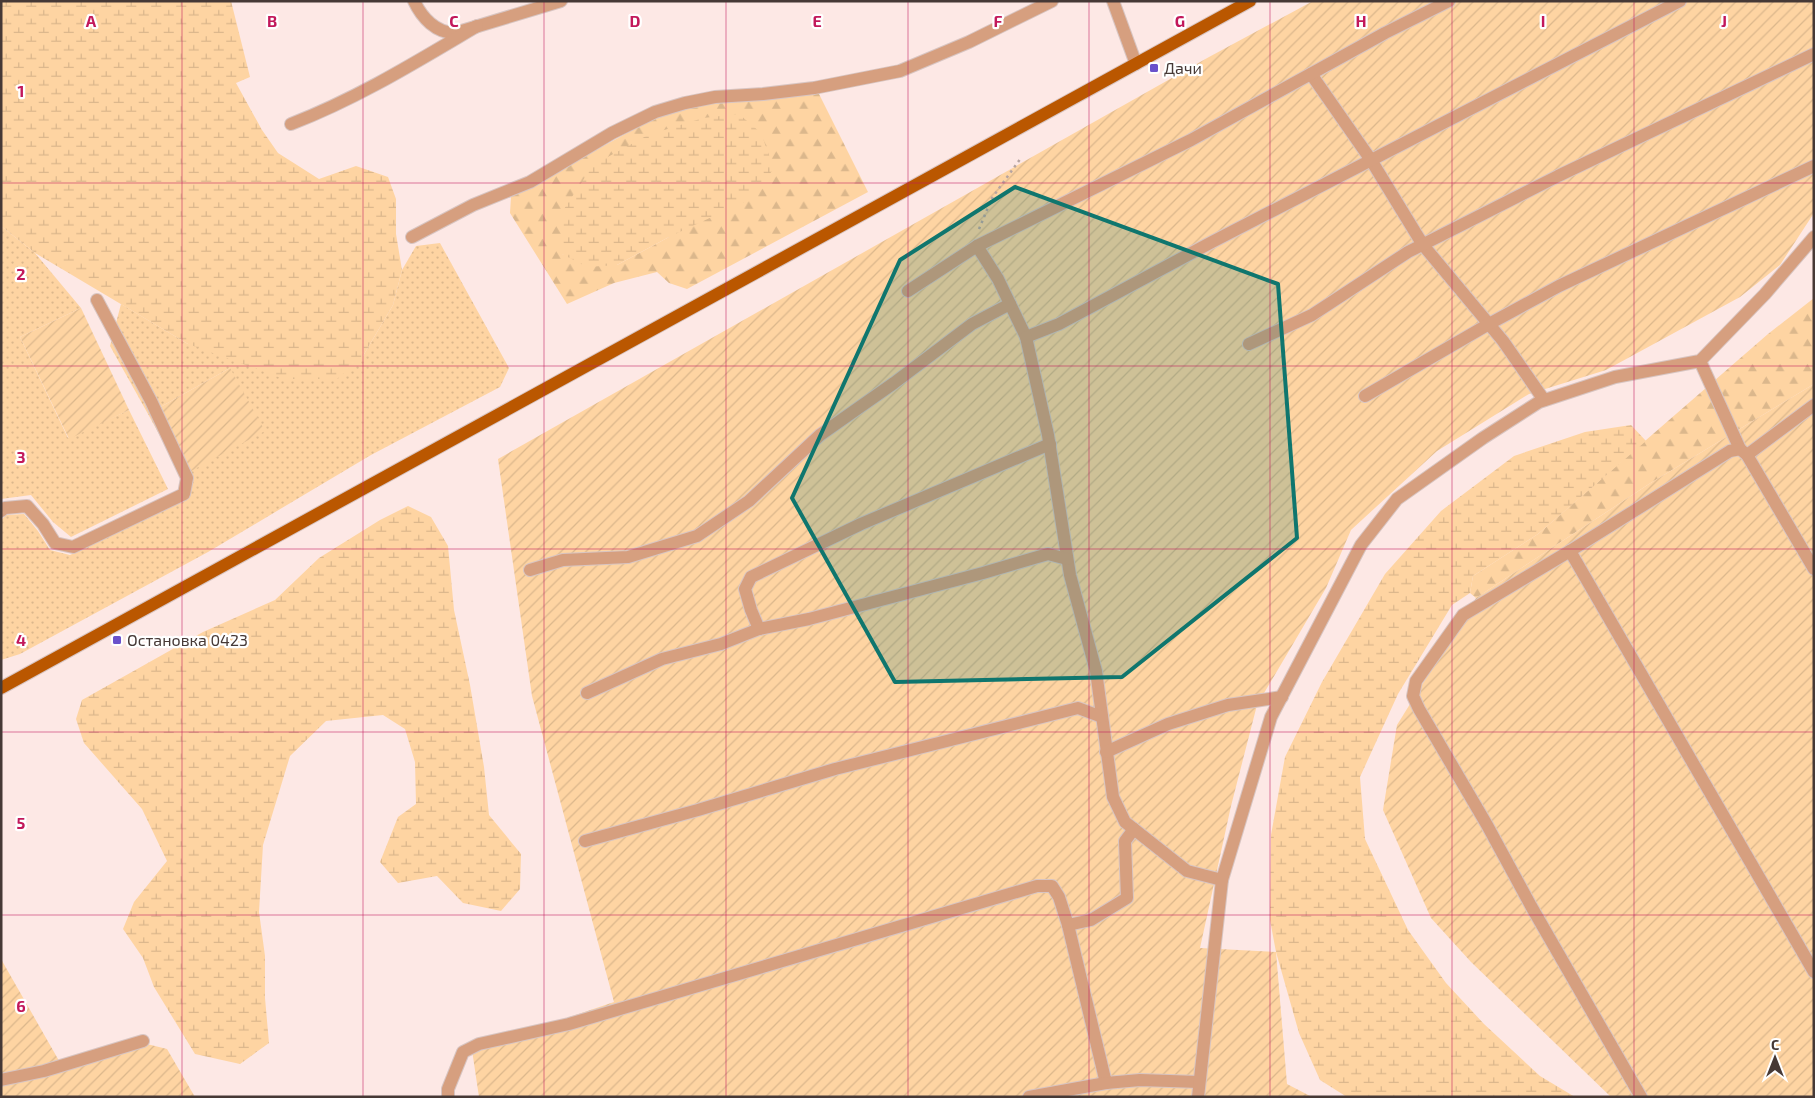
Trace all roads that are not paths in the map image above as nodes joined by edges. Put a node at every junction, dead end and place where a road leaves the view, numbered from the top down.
1 (414, 1) edge
2 (561, 1) edge
3 (1052, 1) edge
4 (1113, 1) edge
5 (1250, 1) edge
6 (1449, 1) edge
7 (1680, 1) edge
8 (477, 26) junction
9 (1814, 54) edge
10 (1136, 64) junction
11 (1311, 74) junction
12 (291, 124) dead end
13 (1371, 160) junction
14 (1814, 166) edge
15 (412, 236) dead end
16 (1814, 237) edge
17 (1423, 245) junction
18 (977, 246) junction
19 (908, 291) dead end
20 (97, 300) dead end
21 (1010, 304) junction
22 (1488, 324) junction
23 (1026, 338) junction
24 (1249, 344) dead end
25 (1700, 361) junction
26 (1366, 396) dead end
27 (1544, 400) junction
28 (1814, 405) edge
29 (1050, 444) junction
30 (1743, 452) junction
31 (1, 511) edge
32 (1570, 551) junction
33 (1067, 559) junction
34 (1814, 569) edge
35 (530, 570) dead end
36 (759, 629) junction
37 (1, 688) edge
38 (587, 693) dead end
39 (1282, 697) junction
40 (1102, 717) junction
41 (1106, 752) junction
42 (1134, 829) junction
43 (585, 841) dead end
44 (1222, 880) junction
45 (1068, 925) junction
46 (1814, 972) edge
47 (143, 1041) dead end
48 (1, 1080) edge
49 (1199, 1082) junction
50 (1106, 1084) junction
51 (448, 1097) edge
52 (1029, 1097) edge
53 (1198, 1097) edge
54 (1641, 1097) edge

1 - 8 street
2 - 8 street
3 - 15 street
4 - 10 street
5 - 10 main road
6 - 11 street
7 - 13 street
8 - 12 street
9 - 17 street
10 - 37 main road
11 - 13 street
11 - 18 street
13 - 17 street
13 - 23 street
14 - 22 street
16 - 25 street
17 - 22 street
17 - 24 street
18 - 19 street
18 - 21 street
20 - 31 street
21 - 23 street
21 - 35 street
22 - 26 street
22 - 27 street
23 - 29 street
25 - 27 street
25 - 30 street
27 - 39 street
28 - 30 street
29 - 33 street
29 - 36 street
30 - 32 street
30 - 34 street
32 - 46 street
32 - 54 street
33 - 36 street
33 - 40 street
36 - 38 street
39 - 41 street
39 - 44 street
40 - 41 street
40 - 43 street
41 - 42 street
42 - 44 street
42 - 45 street
44 - 49 street
45 - 50 street
45 - 51 street
47 - 48 street
49 - 50 street
49 - 53 street
50 - 52 street

